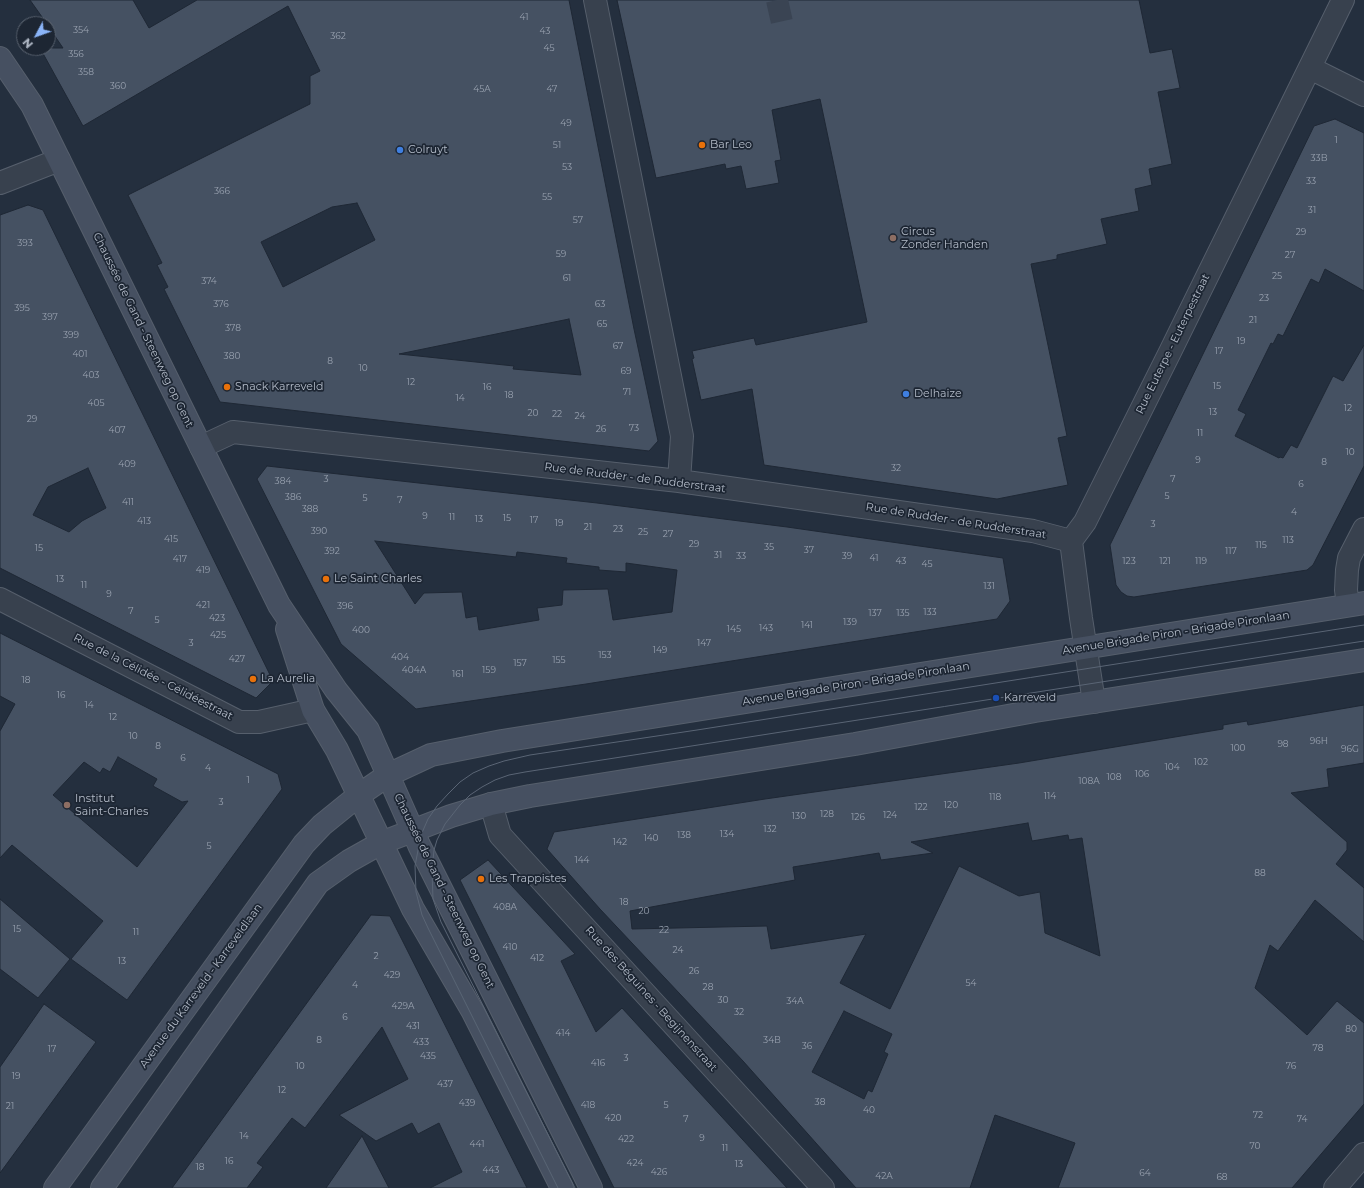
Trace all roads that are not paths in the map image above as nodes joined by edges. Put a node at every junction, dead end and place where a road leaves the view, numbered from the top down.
1 (594, 0) edge
2 (1343, 0) edge
3 (0, 58) edge
4 (1310, 68) junction
5 (1364, 95) edge
6 (59, 160) junction
7 (0, 183) edge
8 (201, 447) junction
9 (679, 482) junction
10 (1364, 529) edge
11 (1071, 541) junction
12 (0, 599) edge
13 (1356, 604) edge
14 (280, 605) junction
15 (1086, 647) junction
16 (1364, 660) edge
17 (1094, 702) junction
18 (313, 710) junction
19 (388, 775) junction
20 (359, 795) junction
21 (491, 804) junction
22 (412, 830) junction
23 (381, 843) junction
24 (1364, 1154) edge
25 (55, 1188) edge
26 (102, 1188) edge
27 (562, 1188) edge
28 (591, 1188) edge
29 (823, 1188) edge
30 (1336, 1188) edge

1 - 9 street
2 - 4 street, Rue Euterpe - Euterpestraat
3 - 6 street, Chaussée de Gand - Steenweg op Gent
4 - 5 street
4 - 11 street, Rue Euterpe - Euterpestraat
6 - 7 street
6 - 8 street, Chaussée de Gand - Steenweg op Gent
8 - 9 street, Rue de Rudder - de Rudderstraat
8 - 14 street, Chaussée de Gand - Steenweg op Gent
9 - 11 street, Rue de Rudder - de Rudderstraat
10 - 13 street
11 - 15 street
12 - 18 street, Rue de la Célidée - Célidéestraat
13 - 15 street, Avenue Brigade Piron - Brigade Pironlaan
14 - 18 street, Chaussée de Gand - Steenweg op Gent
14 - 19 street, Chaussée de Gand - Steenweg op Gent
15 - 17 street
15 - 19 street, Avenue Brigade Piron - Brigade Pironlaan
16 - 17 street
17 - 21 street
18 - 20 street, Chaussée de Gand - Steenweg op Gent
19 - 20 street, Avenue Brigade Piron - Brigade Pironlaan
19 - 22 street, Chaussée de Gand - Steenweg op Gent
20 - 23 street, Chaussée de Gand - Steenweg op Gent
20 - 25 street, Avenue du Karreveld - Karreveldlaan
21 - 22 street
21 - 29 street, Rue des Béguines - Begijnenstraat
22 - 23 street
22 - 28 street, Chaussée de Gand - Steenweg op Gent
23 - 26 street
23 - 27 street, Chaussée de Gand - Steenweg op Gent
24 - 30 street

